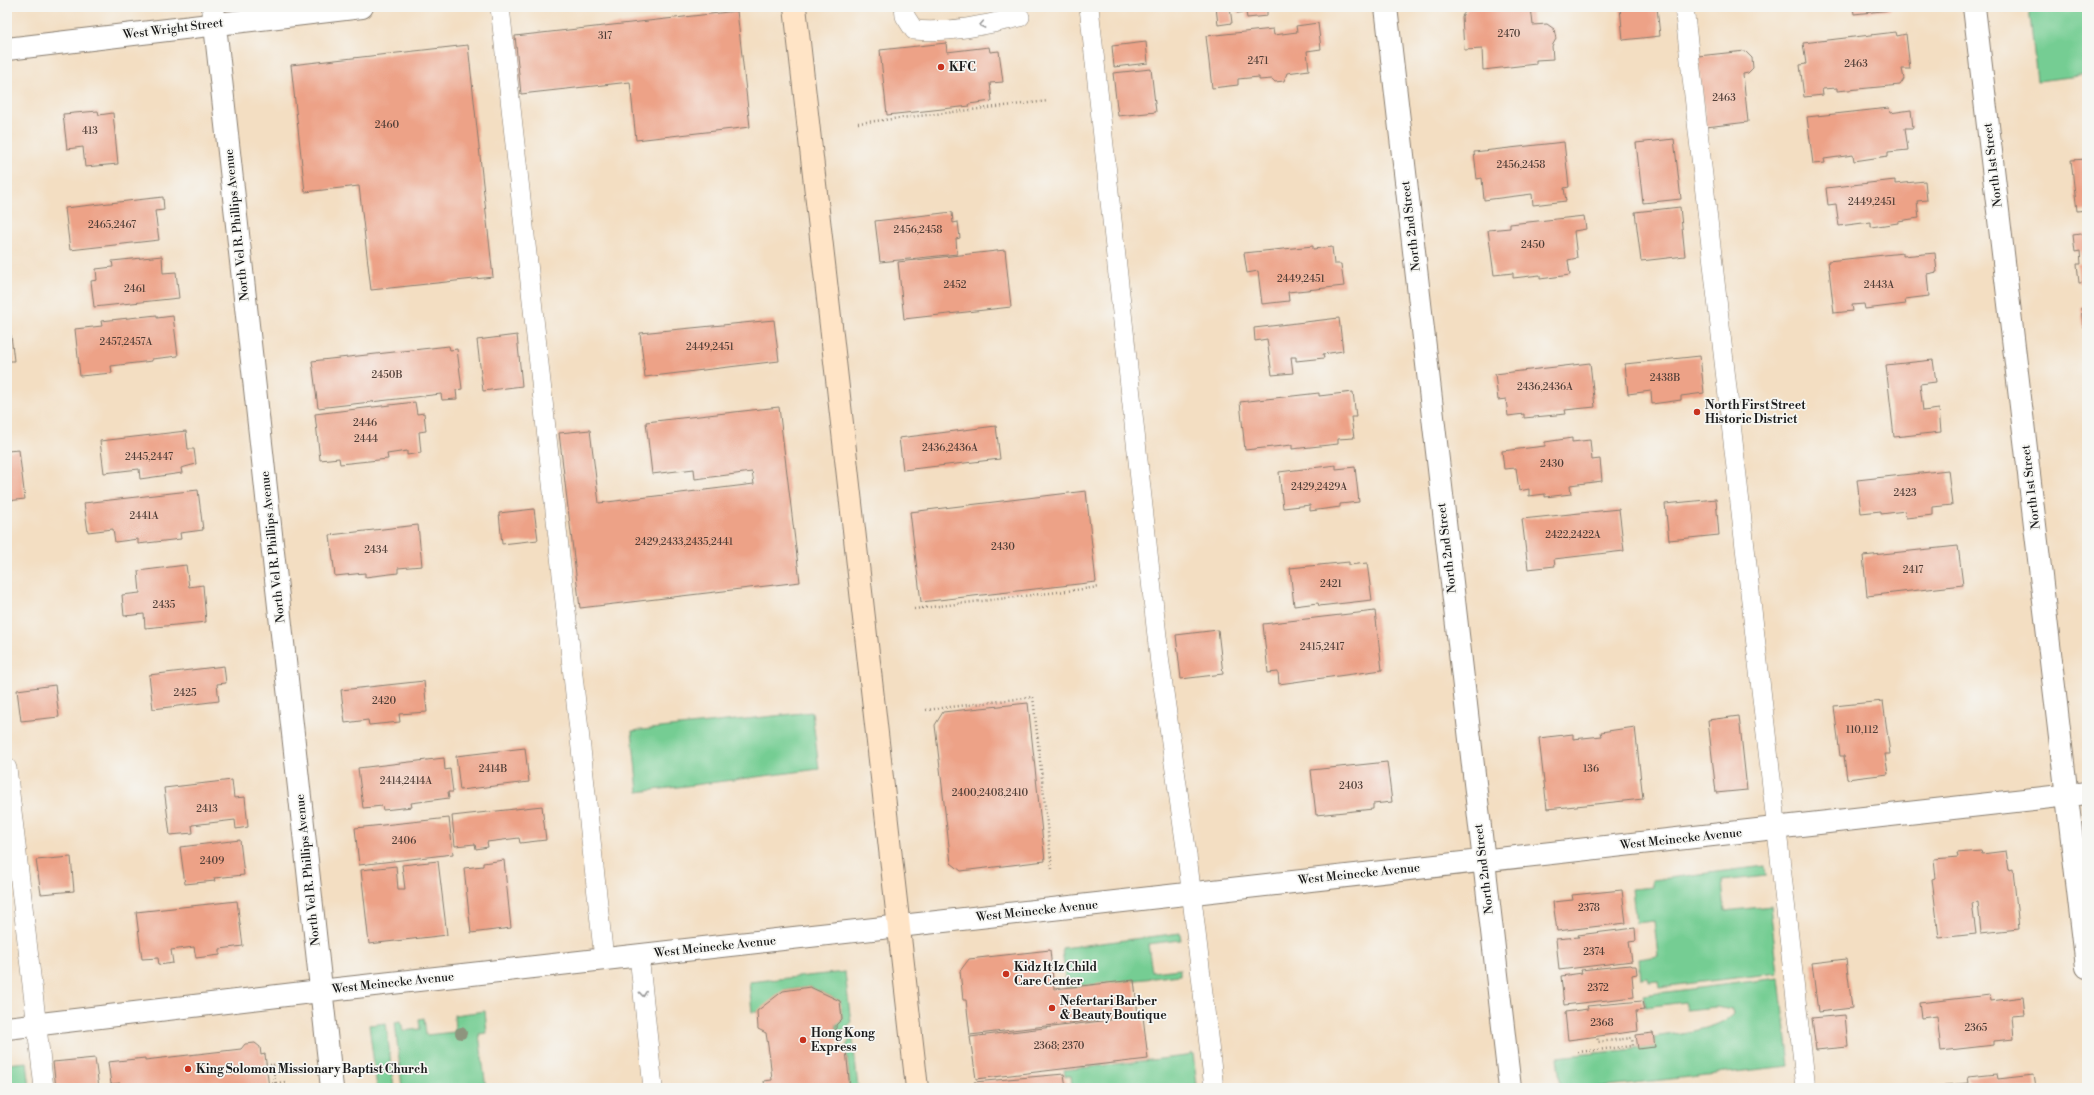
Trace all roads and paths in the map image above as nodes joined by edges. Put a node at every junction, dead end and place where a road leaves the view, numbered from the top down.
1 (362, 7) edge
2 (500, 7) edge
3 (795, 7) edge
4 (904, 7) edge
5 (1089, 7) edge
6 (1386, 7) edge
7 (1684, 7) edge
8 (1974, 7) edge
9 (214, 16) edge
10 (1020, 17) dead end
11 (7, 49) edge
12 (1048, 101) dead end
13 (858, 123) dead end
14 (1100, 587) dead end
15 (914, 609) dead end
16 (926, 710) dead end
17 (7, 768) edge
18 (2077, 794) edge
19 (1775, 828) junction
20 (1483, 860) junction
21 (1052, 869) dead end
22 (1191, 893) junction
23 (898, 926) junction
24 (639, 955) junction
25 (604, 959) junction
26 (2087, 967) edge
27 (320, 991) junction
28 (36, 1025) junction
29 (7, 1028) edge
30 (1597, 1036) dead end
31 (1578, 1052) dead end
32 (282, 1064) dead end
33 (272, 1065) junction
34 (266, 1066) dead end
35 (285, 1082) dead end
36 (275, 1083) junction
37 (268, 1084) dead end
38 (44, 1088) edge
39 (276, 1088) edge
40 (332, 1088) edge
41 (653, 1088) edge
42 (917, 1088) edge
43 (1214, 1088) edge
44 (1510, 1088) edge
45 (1806, 1088) edge

1 - 9 street, West Wright Street
2 - 25 lane
3 - 23 main road
10 -> 4 lane
5 - 22 lane
6 - 20 street, North 2nd Street
7 - 19 lane
8 - 18 street, North 1st Street
9 - 11 street, West Wright Street
9 - 27 street, North Vel R. Phillips Avenue
12 - 13 path
14 - 15 path
16 - 21 path
17 - 28 lane
18 - 19 street, West Meinecke Avenue
18 - 26 street, North 1st Street
19 - 20 street, West Meinecke Avenue
19 - 45 lane
20 - 22 street, West Meinecke Avenue
20 - 44 street, North 2nd Street
22 - 23 street, West Meinecke Avenue
22 - 43 lane
23 - 24 street, West Meinecke Avenue
23 - 42 main road
24 - 25 street, West Meinecke Avenue
24 -> 41 lane
25 - 27 street, West Meinecke Avenue
27 - 28 street, West Meinecke Avenue
27 - 40 street, North Vel R. Phillips Avenue
28 - 29 street, West Meinecke Avenue
28 - 38 lane
30 - 31 path
32 - 33 path
33 - 34 path
33 - 36 path
35 - 36 path
36 - 37 path
36 - 39 path

